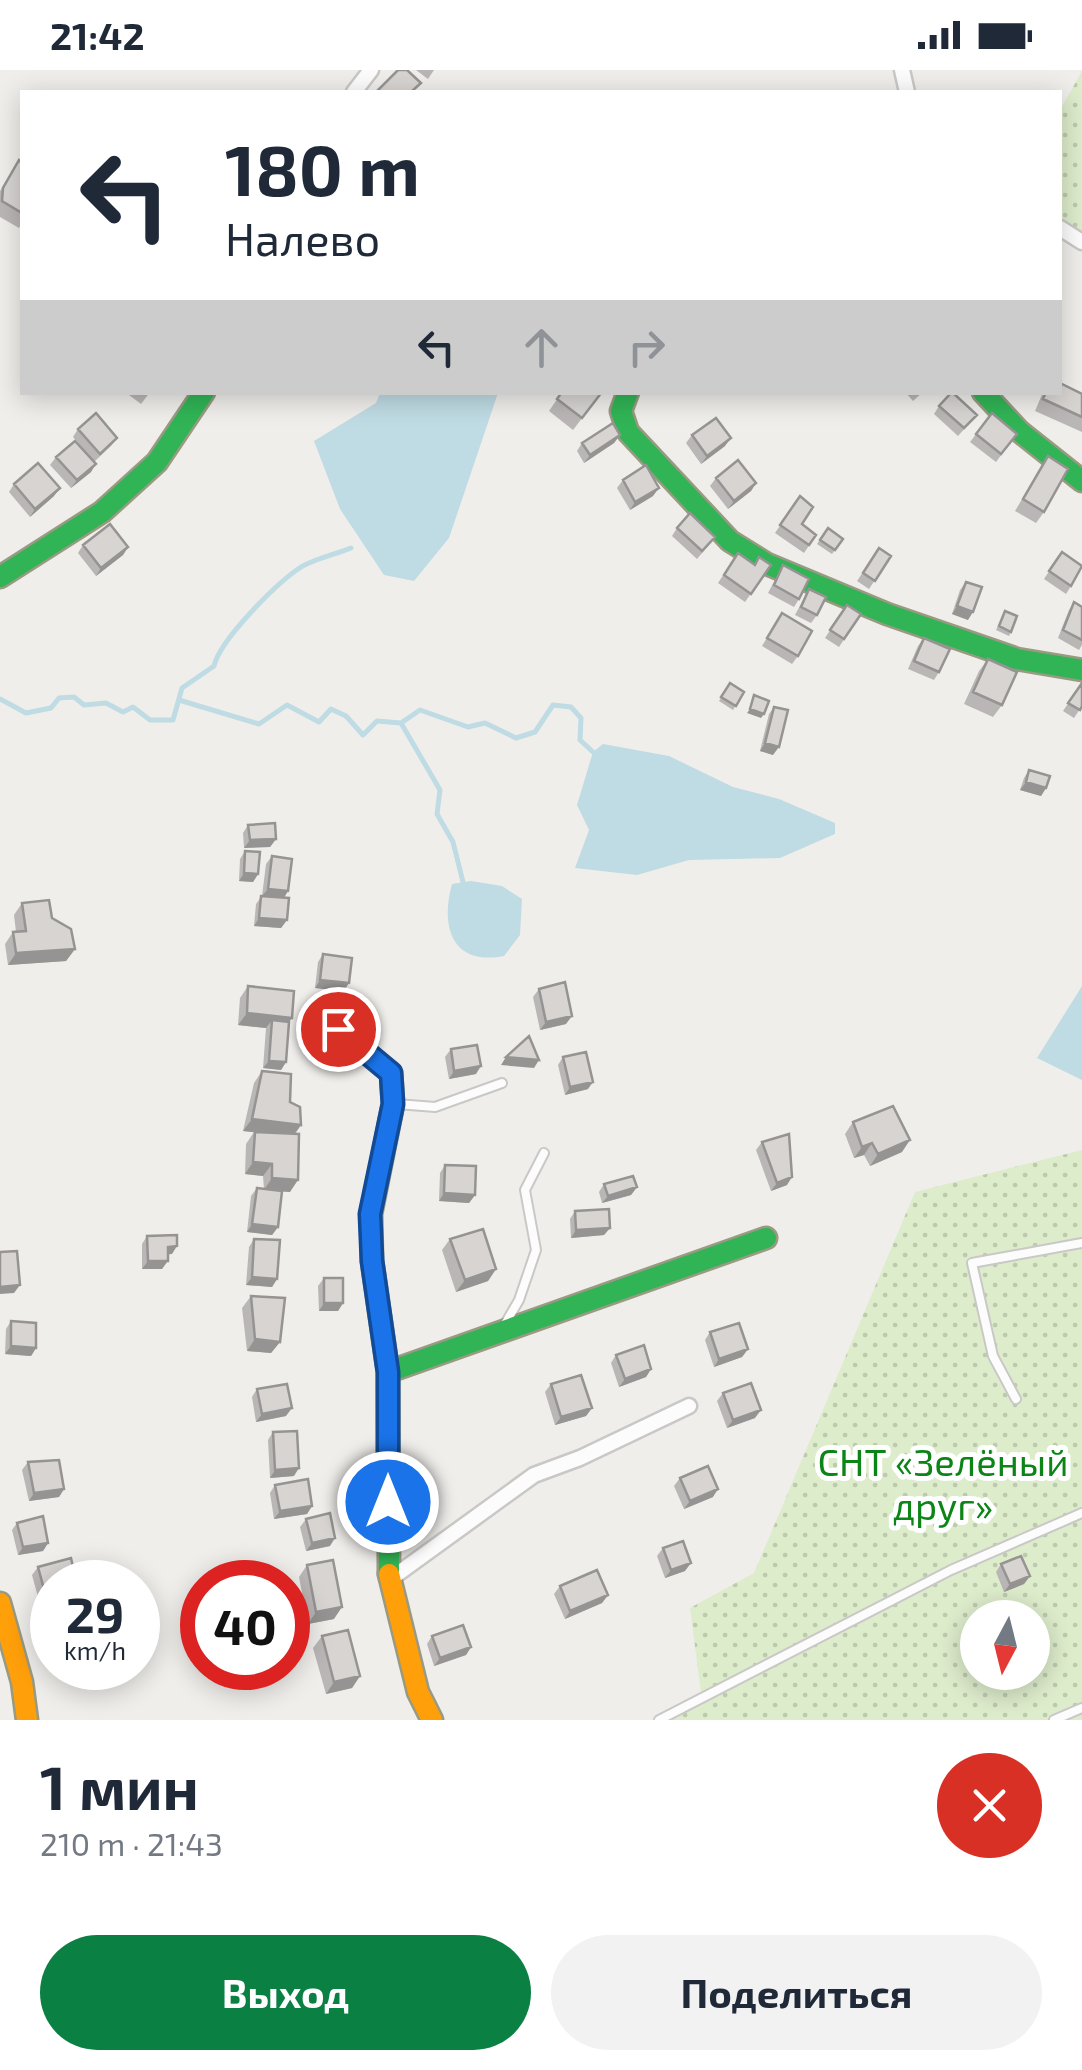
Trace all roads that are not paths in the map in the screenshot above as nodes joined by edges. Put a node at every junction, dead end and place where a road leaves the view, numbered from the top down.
1 (371, 70) edge
2 (356, 90) edge
3 (202, 395) edge
4 (627, 395) edge
5 (986, 395) edge
6 (1082, 481) edge
7 (0, 577) edge
8 (1082, 670) edge
9 (338, 1029) dead end
10 (502, 1084) dead end
11 (393, 1104) junction
12 (544, 1154) dead end
13 (766, 1238) dead end
14 (1082, 1243) edge
15 (500, 1332) junction
16 (388, 1372) junction
17 (1016, 1399) dead end
18 (689, 1406) dead end
19 (1082, 1513) edge
20 (389, 1580) junction
21 (0, 1603) edge
22 (1082, 1708) edge
23 (27, 1720) edge
24 (432, 1720) edge
25 (659, 1720) edge
26 (1054, 1720) edge

1 - 2 street
3 - 7 street
4 - 8 street
5 - 6 street
9 - 11 street
10 - 11 lane
11 - 16 street
12 - 15 lane
13 - 15 street
14 - 17 lane
15 - 16 street
16 - 20 street
18 - 20 street
19 - 25 lane
20 - 24 street
21 - 23 street
22 - 26 lane

